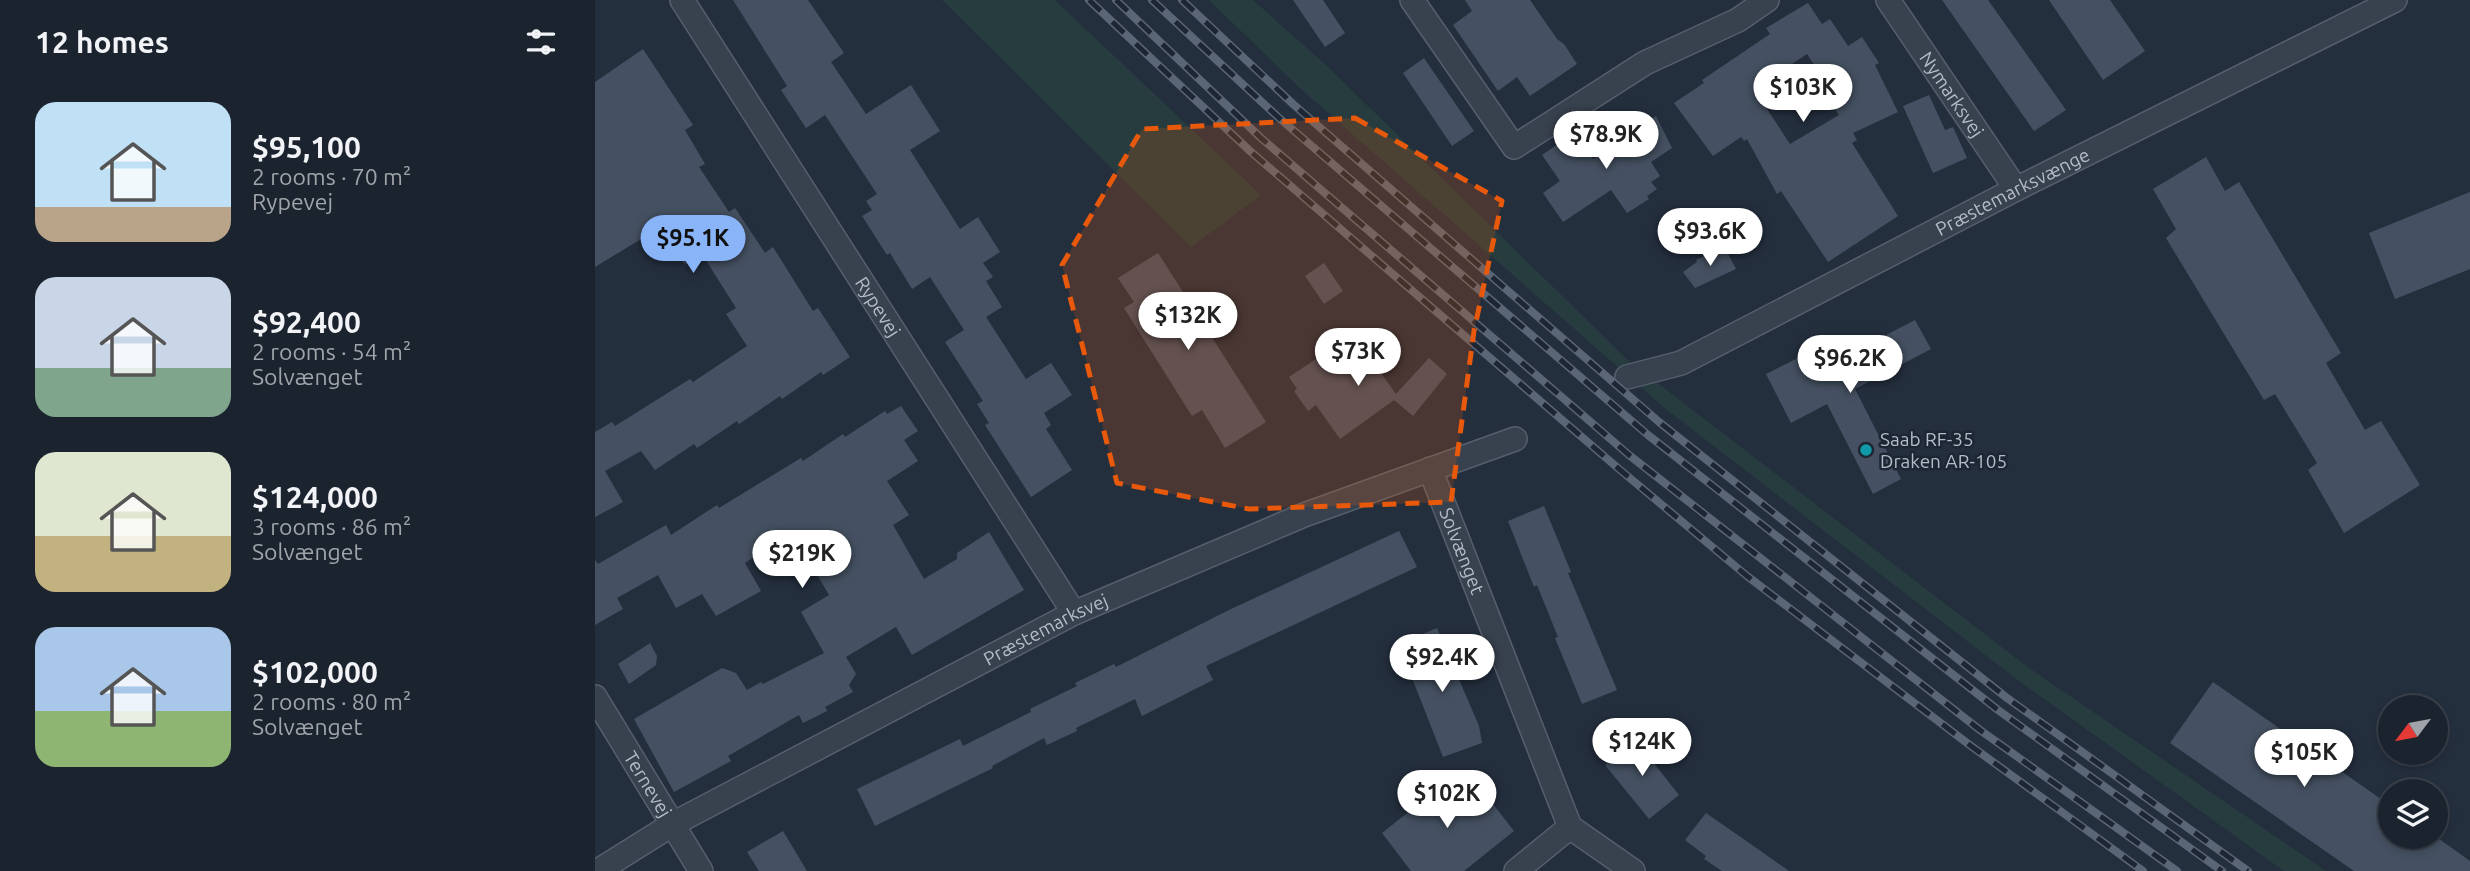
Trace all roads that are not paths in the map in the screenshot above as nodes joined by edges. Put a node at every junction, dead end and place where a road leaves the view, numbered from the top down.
1 (682, 0) edge
2 (1412, 0) edge
3 (1767, 0) edge
4 (1888, 0) edge
5 (2395, 0) edge
6 (2016, 189) junction
7 (1627, 377) dead end
8 (1515, 439) dead end
9 (1430, 469) junction
10 (1074, 613) junction
11 (595, 696) edge
12 (673, 824) junction
13 (1570, 827) junction
14 (599, 871) edge
15 (701, 871) edge
16 (1516, 871) edge
17 (1633, 871) edge

1 - 10 street, Rypevej
2 - 3 street
4 - 6 street, Nymarksvej
5 - 6 street, Præstemarksvænge
6 - 7 street, Præstemarksvænge
8 - 9 street, Præstemarksvej
9 - 10 street, Præstemarksvej
9 - 13 street, Solvænget
10 - 12 street, Præstemarksvej
11 - 12 street, Ternevej
12 - 14 street, Præstemarksvej
12 - 15 street, Ternevej
13 - 16 street
13 - 17 street

